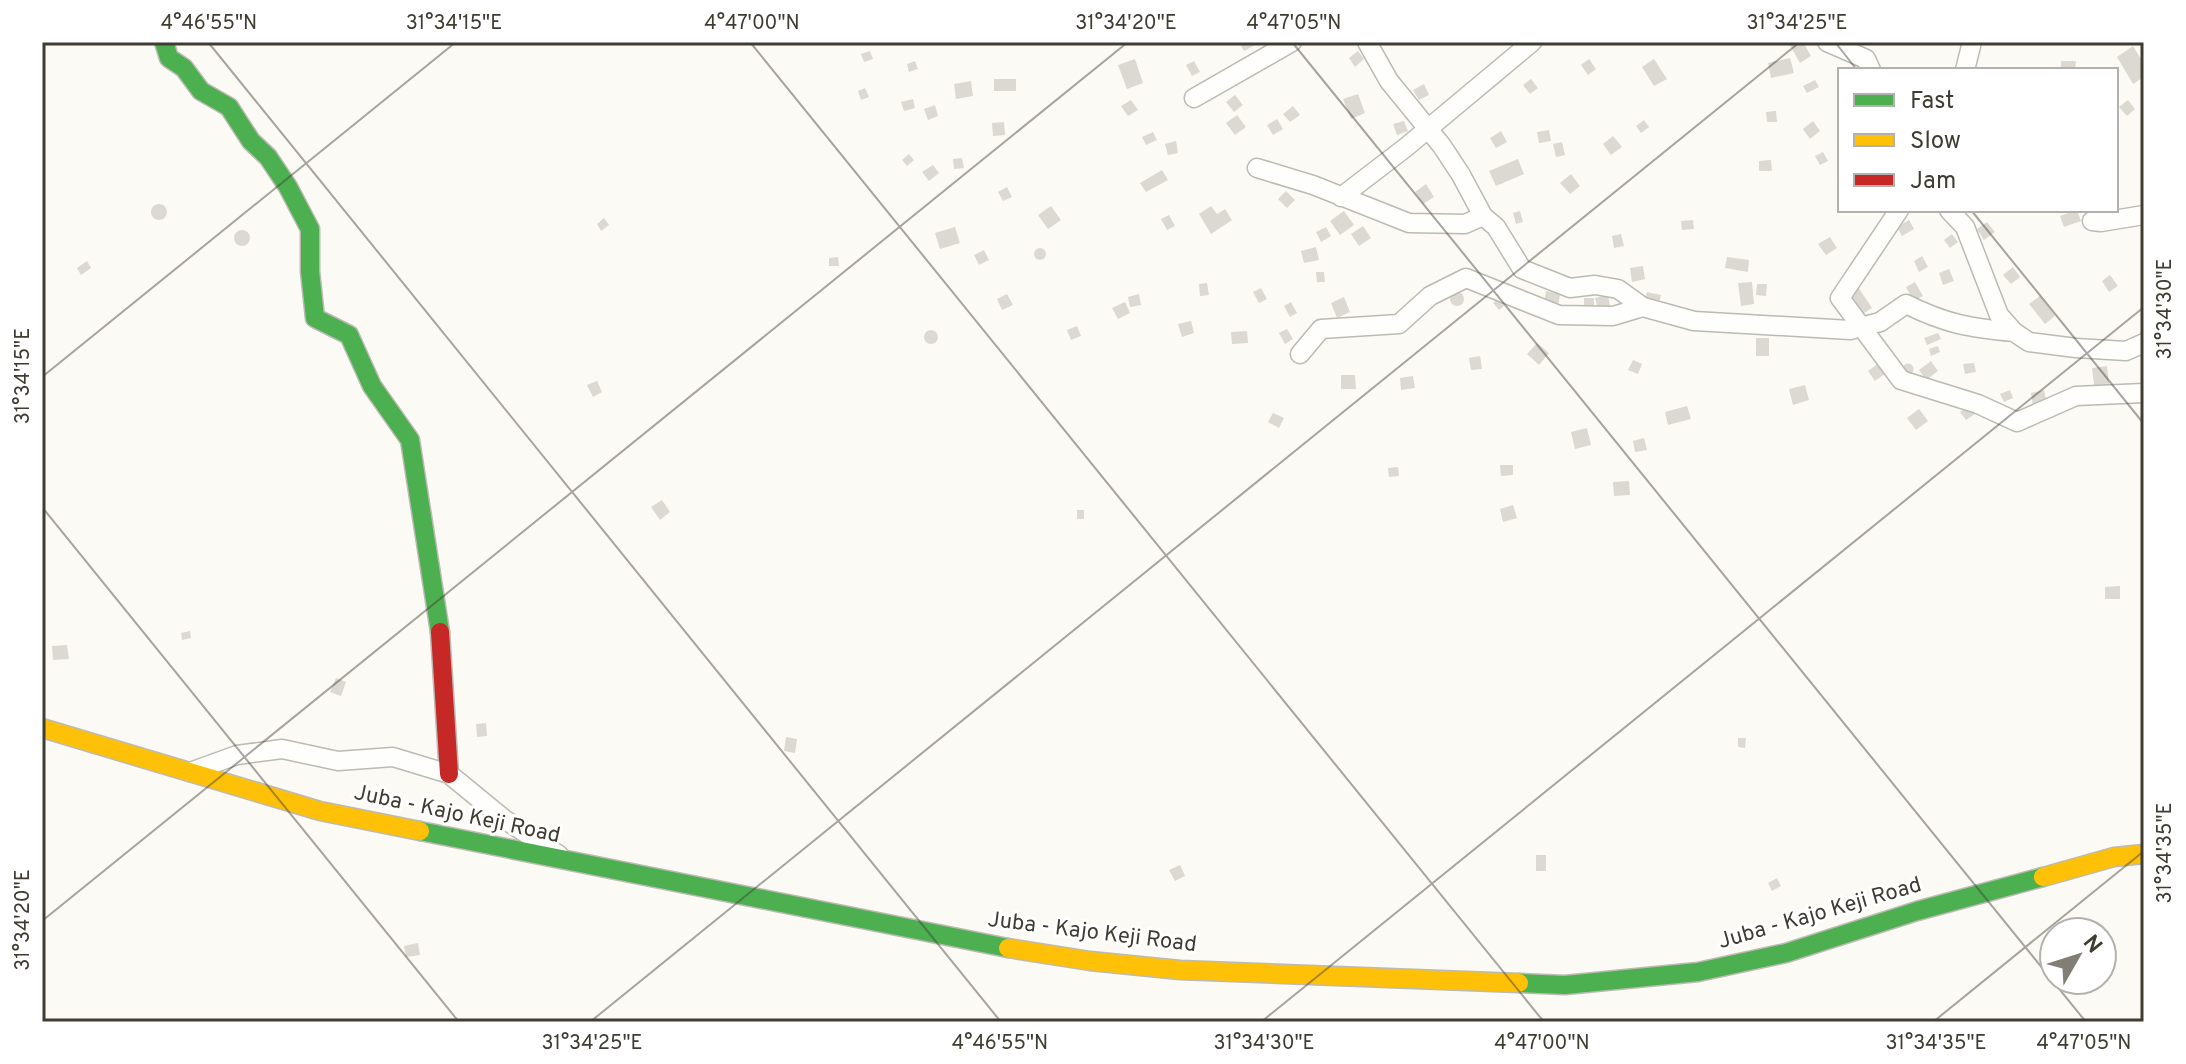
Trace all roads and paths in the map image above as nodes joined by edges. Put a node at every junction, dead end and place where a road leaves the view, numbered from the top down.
1 (164, 42) edge
2 (1367, 42) edge
3 (1532, 42) edge
4 (1827, 42) edge
5 (1972, 42) edge
6 (1281, 45) edge
7 (1870, 68) edge
8 (1966, 68) edge
9 (1194, 98) dead end
10 (1427, 128) junction
11 (1257, 168) dead end
12 (1341, 197) junction
13 (1898, 212) edge
14 (1951, 212) edge
15 (2144, 215) edge
16 (1483, 216) junction
17 (2092, 221) dead end
18 (1643, 307) junction
19 (2014, 332) junction
20 (2144, 343) edge
21 (1300, 354) dead end
22 (2144, 393) edge
23 (42, 728) edge
24 (190, 772) junction
25 (449, 774) junction
26 (2144, 854) edge
27 (571, 863) junction

1 - 25 main road
2 - 10 street
3 - 10 street
4 - 7 street
5 - 8 street
6 - 9 street
10 - 12 street
10 - 16 street
11 - 12 street
12 - 16 street
13 - 22 street
14 - 19 street
15 - 17 street
16 - 18 street
18 - 19 street
18 - 21 street
19 - 20 street
23 - 24 main road, Juba - Kajo Keji Road
24 - 25 street
24 - 27 main road, Juba - Kajo Keji Road
25 - 27 street
26 - 27 main road, Juba - Kajo Keji Road

